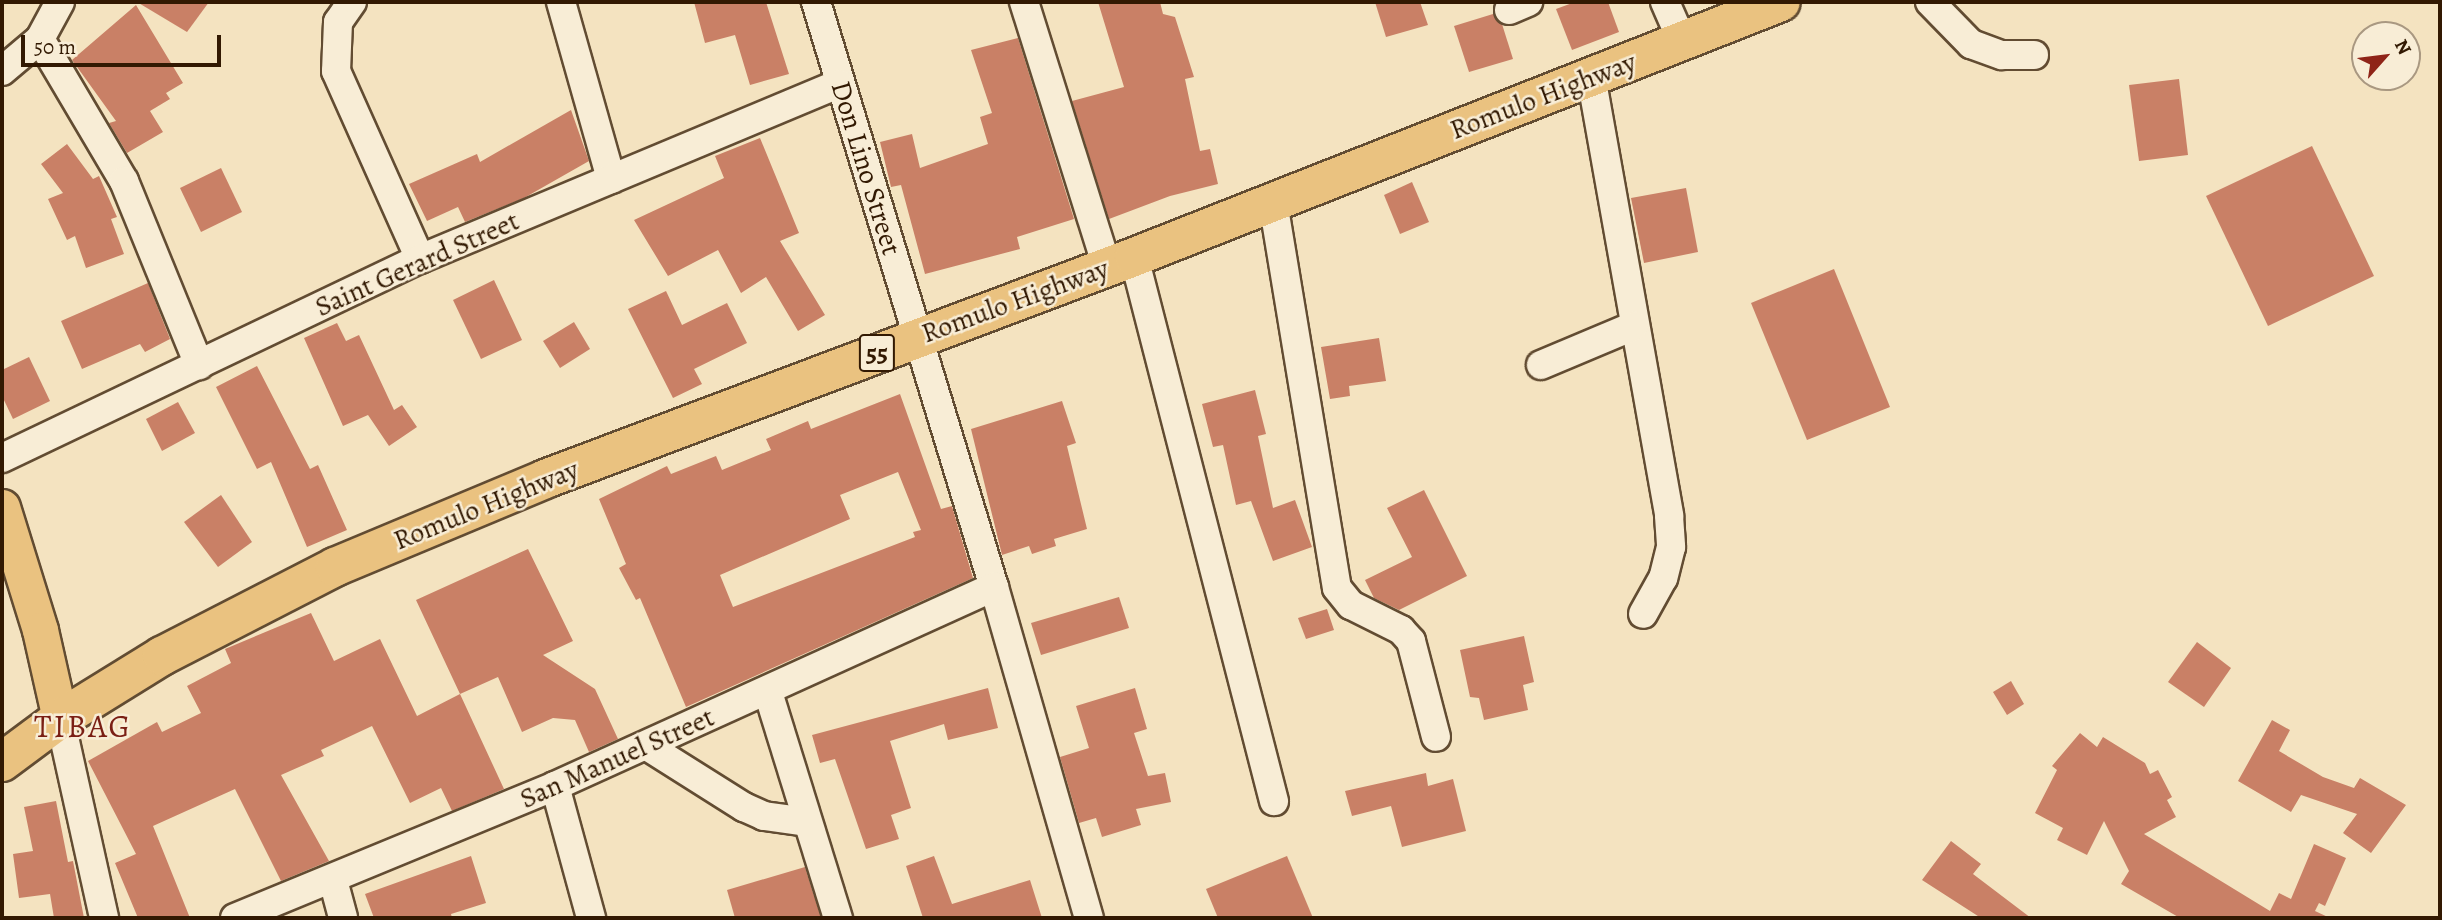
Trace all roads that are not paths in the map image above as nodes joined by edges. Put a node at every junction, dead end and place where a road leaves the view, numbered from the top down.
1 (60, 2) edge
2 (352, 2) edge
3 (561, 2) edge
4 (816, 2) edge
5 (1024, 2) edge
6 (1665, 2) edge
7 (1781, 2) edge
8 (1930, 2) edge
9 (40, 38) junction
10 (1682, 41) junction
11 (2034, 55) dead end
12 (2, 71) edge
13 (1591, 76) junction
14 (839, 84) junction
15 (611, 179) junction
16 (1273, 202) junction
17 (420, 259) junction
18 (1120, 262) junction
19 (1634, 327) junction
20 (919, 336) junction
21 (200, 365) junction
22 (1541, 365) dead end
23 (2, 458) edge
24 (2, 507) edge
25 (994, 587) junction
26 (1643, 614) dead end
27 (768, 692) junction
28 (60, 719) junction
29 (1436, 737) dead end
30 (647, 746) junction
31 (2, 762) edge
32 (555, 786) junction
33 (1274, 801) dead end
34 (807, 822) junction
35 (333, 880) junction
36 (104, 918) edge
37 (235, 918) edge
38 (344, 918) edge
39 (591, 918) edge
40 (838, 918) edge
41 (1089, 918) edge

1 - 9 street
2 - 17 street
3 - 15 street
4 - 14 street, Don Lino Street
5 - 18 street
6 - 10 street
7 - 10 highway, Romulo Highway / 55
8 - 11 street
9 - 12 street
9 - 21 street
10 - 13 highway, Romulo Highway / 55
13 - 16 highway, Romulo Highway / 55
13 - 19 street
14 - 15 street, Saint Gerard Street
14 - 20 street, Don Lino Street
15 - 17 street, Saint Gerard Street
16 - 18 highway, Romulo Highway / 55
16 - 29 street
17 - 21 street, Saint Gerard Street
18 - 20 highway, Romulo Highway / 55
18 - 33 street
19 - 22 street
19 - 26 street
20 - 25 street, Don Lino Street
20 - 28 highway, Romulo Highway / 55
21 - 23 street, Saint Gerard Street
24 - 28 main road
25 - 27 street, San Manuel Street
25 - 41 street, Don Lino Street
27 - 30 street, San Manuel Street
27 - 34 street
28 - 31 highway, Romulo Highway / 55
28 - 36 street
30 - 32 street, San Manuel Street
30 - 34 street
32 - 35 street, San Manuel Street
32 - 39 street
34 - 40 street
35 - 37 street, San Manuel Street
35 - 38 street

